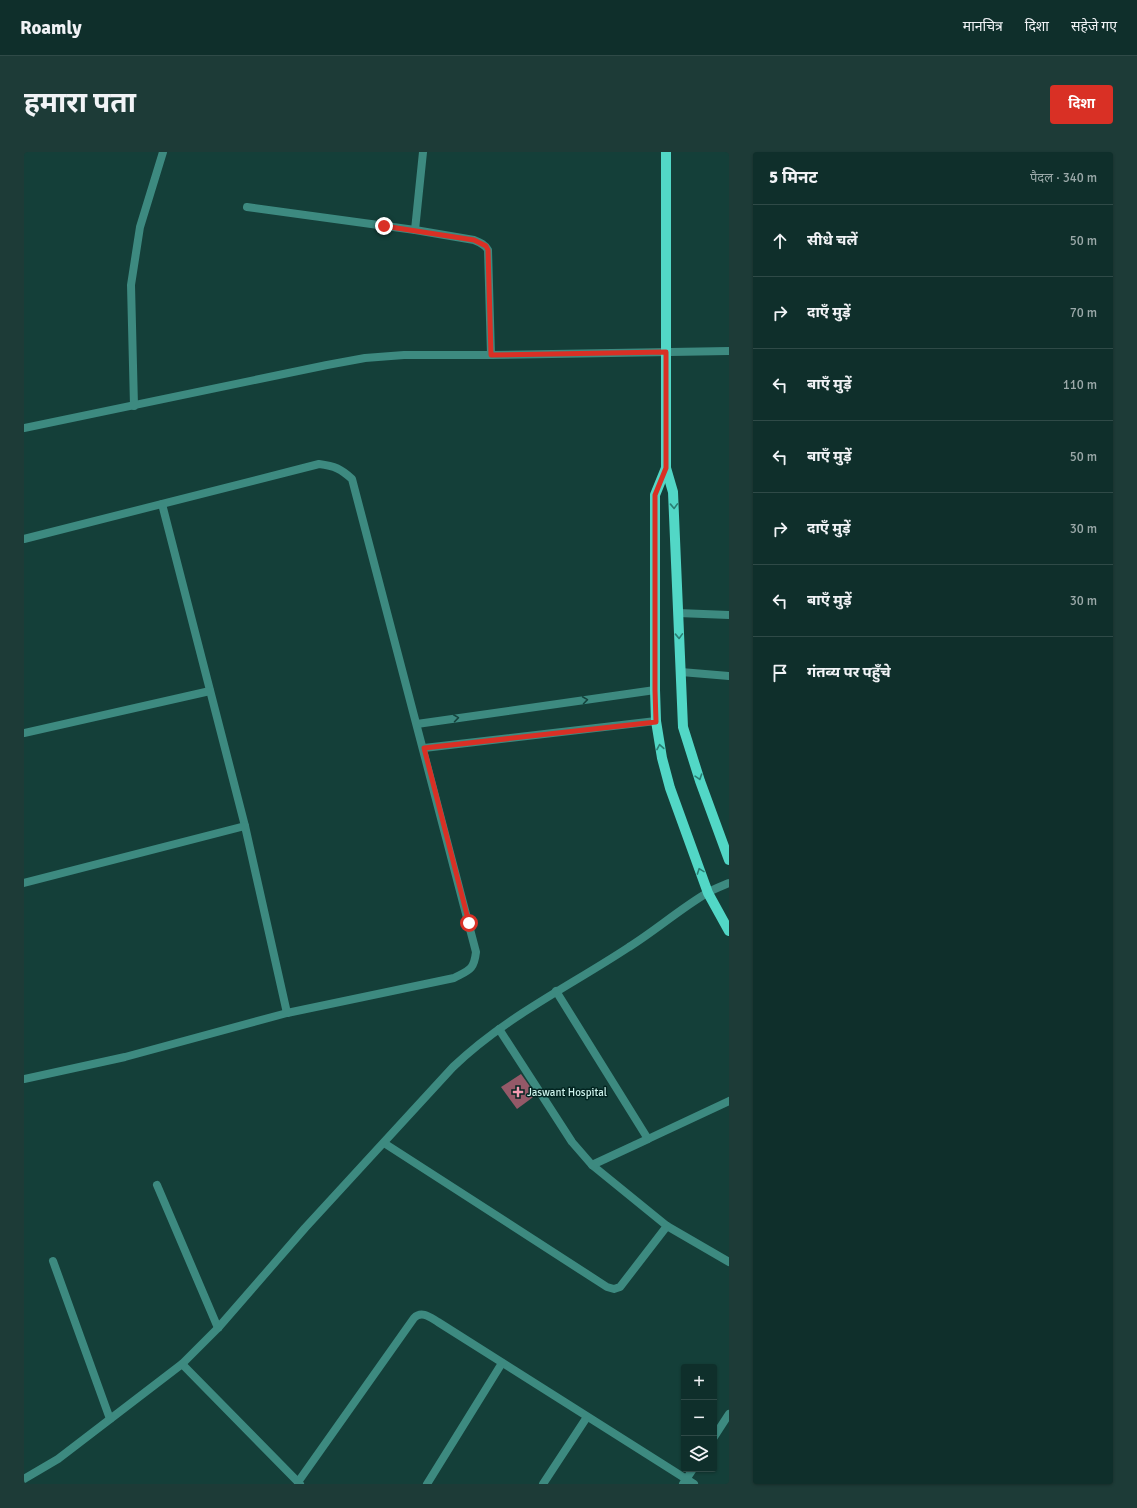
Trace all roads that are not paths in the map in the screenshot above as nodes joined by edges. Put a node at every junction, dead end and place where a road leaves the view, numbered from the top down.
1 (163, 152) edge
2 (423, 152) edge
3 (666, 152) edge
4 (247, 207) dead end
5 (415, 230) junction
6 (729, 351) edge
7 (666, 352) junction
8 (491, 355) junction
9 (134, 406) junction
10 (24, 428) edge
11 (666, 468) junction
12 (162, 504) junction
13 (24, 539) edge
14 (678, 613) junction
15 (729, 615) edge
16 (680, 672) junction
17 (729, 676) edge
18 (655, 690) junction
19 (210, 691) junction
20 (656, 722) junction
21 (417, 724) junction
22 (24, 733) edge
23 (424, 748) junction
24 (246, 826) junction
25 (729, 860) edge
26 (24, 883) edge
27 (729, 883) edge
28 (708, 892) junction
29 (729, 931) edge
30 (556, 991) junction
31 (287, 1013) junction
32 (499, 1029) junction
33 (24, 1079) edge
34 (729, 1101) edge
35 (648, 1139) junction
36 (384, 1143) junction
37 (592, 1165) junction
38 (157, 1185) dead end
39 (667, 1226) junction
40 (53, 1261) dead end
41 (729, 1262) edge
42 (218, 1328) junction
43 (502, 1363) junction
44 (182, 1364) junction
45 (729, 1414) edge
46 (587, 1417) junction
47 (110, 1419) junction
48 (715, 1436) edge
49 (691, 1472) edge
50 (24, 1479) edge
51 (685, 1481) edge
52 (299, 1483) edge
53 (427, 1484) edge
54 (543, 1484) edge
55 (694, 1484) edge

1 - 9 street
2 - 5 street
3 - 7 main road
4 - 5 street
5 - 8 street
6 - 7 street
7 - 8 street
7 - 11 main road
8 - 9 street
9 - 10 street
11 -> 14 main road
11 - 18 main road
12 - 13 street
12 - 19 street
12 - 21 street
14 - 15 street
14 -> 16 main road
16 - 17 street
16 -> 25 main road
18 - 20 main road
21 -> 18 street
19 - 22 street
19 - 24 street
20 - 23 street
28 -> 20 main road
21 - 23 street
23 - 31 street
24 - 26 street
24 - 31 street
27 - 28 street
28 - 29 main road
28 - 30 street
30 - 32 street
30 - 35 street
31 - 33 street
32 - 36 street
32 - 37 street
34 - 35 street
35 - 37 street
36 - 39 street
36 - 42 street
37 - 39 street
38 - 42 street
39 - 41 street
40 - 47 street
42 - 44 street
43 - 46 street
43 - 52 street
43 - 53 street
44 - 47 street
44 - 52 street
45 - 48 street
46 - 51 street
46 - 54 street
47 - 50 street
49 - 51 street
51 - 55 street

